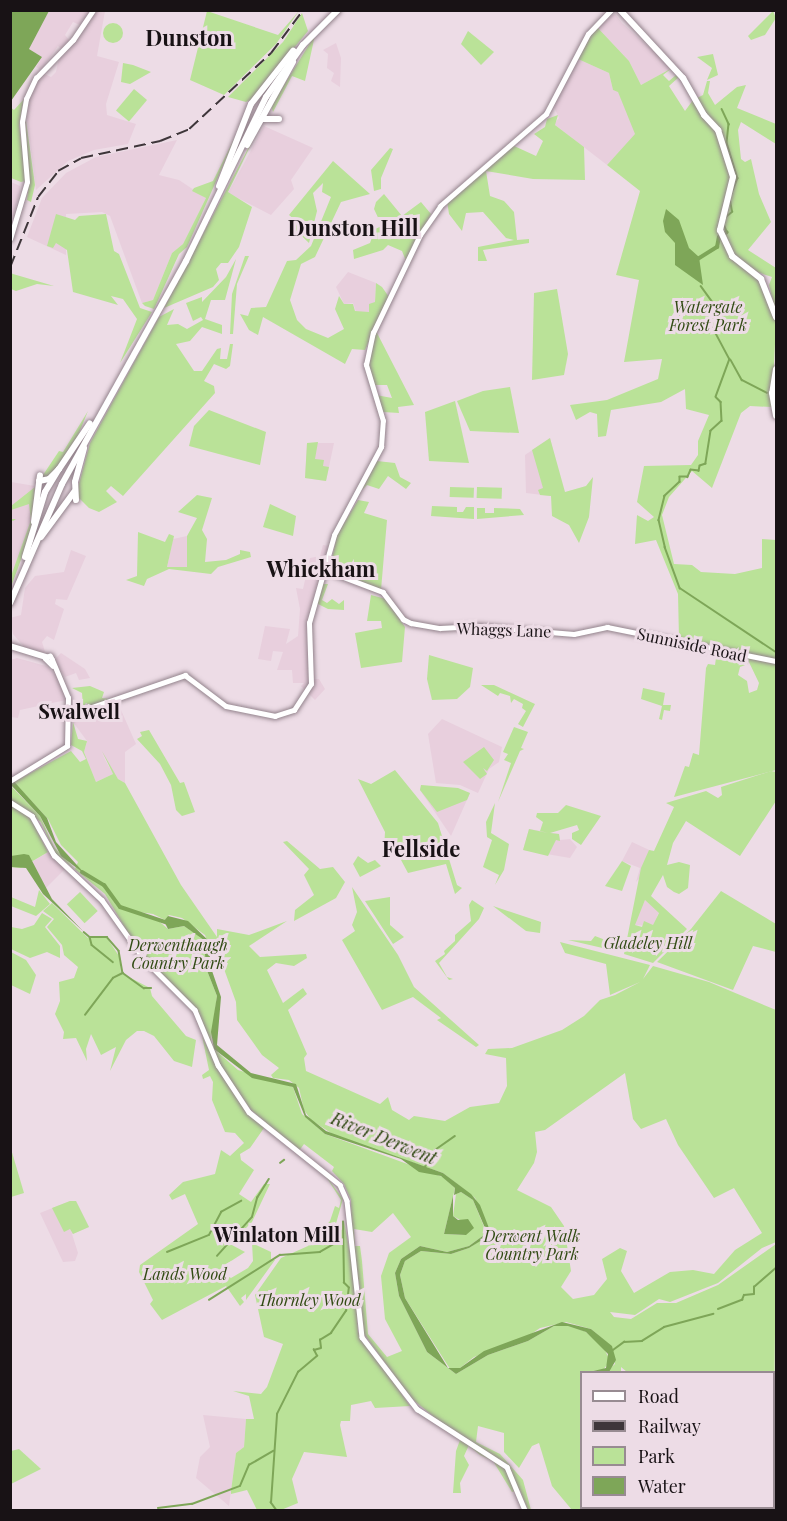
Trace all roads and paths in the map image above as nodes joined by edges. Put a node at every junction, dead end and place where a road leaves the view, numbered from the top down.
1 (93, 10) edge
2 (333, 10) edge
3 (338, 10) edge
4 (615, 11) edge
5 (639, 34) junction
6 (312, 35) junction
7 (301, 42) junction
8 (253, 101) junction
9 (271, 104) junction
10 (247, 115) junction
11 (263, 119) junction
12 (219, 190) junction
13 (10, 239) edge
14 (777, 316) edge
15 (777, 369) edge
16 (107, 401) junction
17 (100, 407) junction
18 (777, 416) edge
19 (59, 469) junction
20 (74, 490) junction
21 (76, 500) dead end
22 (31, 541) junction
23 (24, 565) junction
24 (324, 570) junction
25 (12, 596) edge
26 (607, 627) joint
27 (10, 646) edge
28 (10, 653) edge
29 (48, 660) junction
30 (777, 661) edge
31 (69, 706) junction
32 (78, 713) junction
33 (69, 715) junction
34 (69, 722) junction
35 (13, 779) edge
36 (10, 802) edge
37 (525, 1510) edge

1 - 13 main road
2 - 7 highway
3 - 6 highway
4 - 5 highway
4 - 5 highway
4 - 24 main road
5 - 14 highway
6 - 9 highway
6 - 12 highway
7 - 8 highway
7 - 12 highway
8 - 10 highway
8 - 10 highway
9 - 11 highway
9 - 11 highway
10 - 12 highway
11 - 12 highway
12 - 16 highway
12 - 17 highway
15 - 18 highway
16 - 20 highway
16 - 23 highway
17 - 19 highway
17 - 23 highway
19 - 22 highway
19 - 22 highway
20 - 21 highway
20 - 23 highway
22 - 23 highway
23 - 25 highway
23 - 25 highway
24 - 26 main road, Whaggs Lane
24 - 32 main road
26 - 30 main road, Sunniside Road
27 - 29 highway
28 - 29 highway
29 - 31 main road
31 - 32 main road
31 - 33 main road
32 - 33 main road
32 - 34 main road
33 - 34 main road
34 - 35 main road
36 - 37 main road

